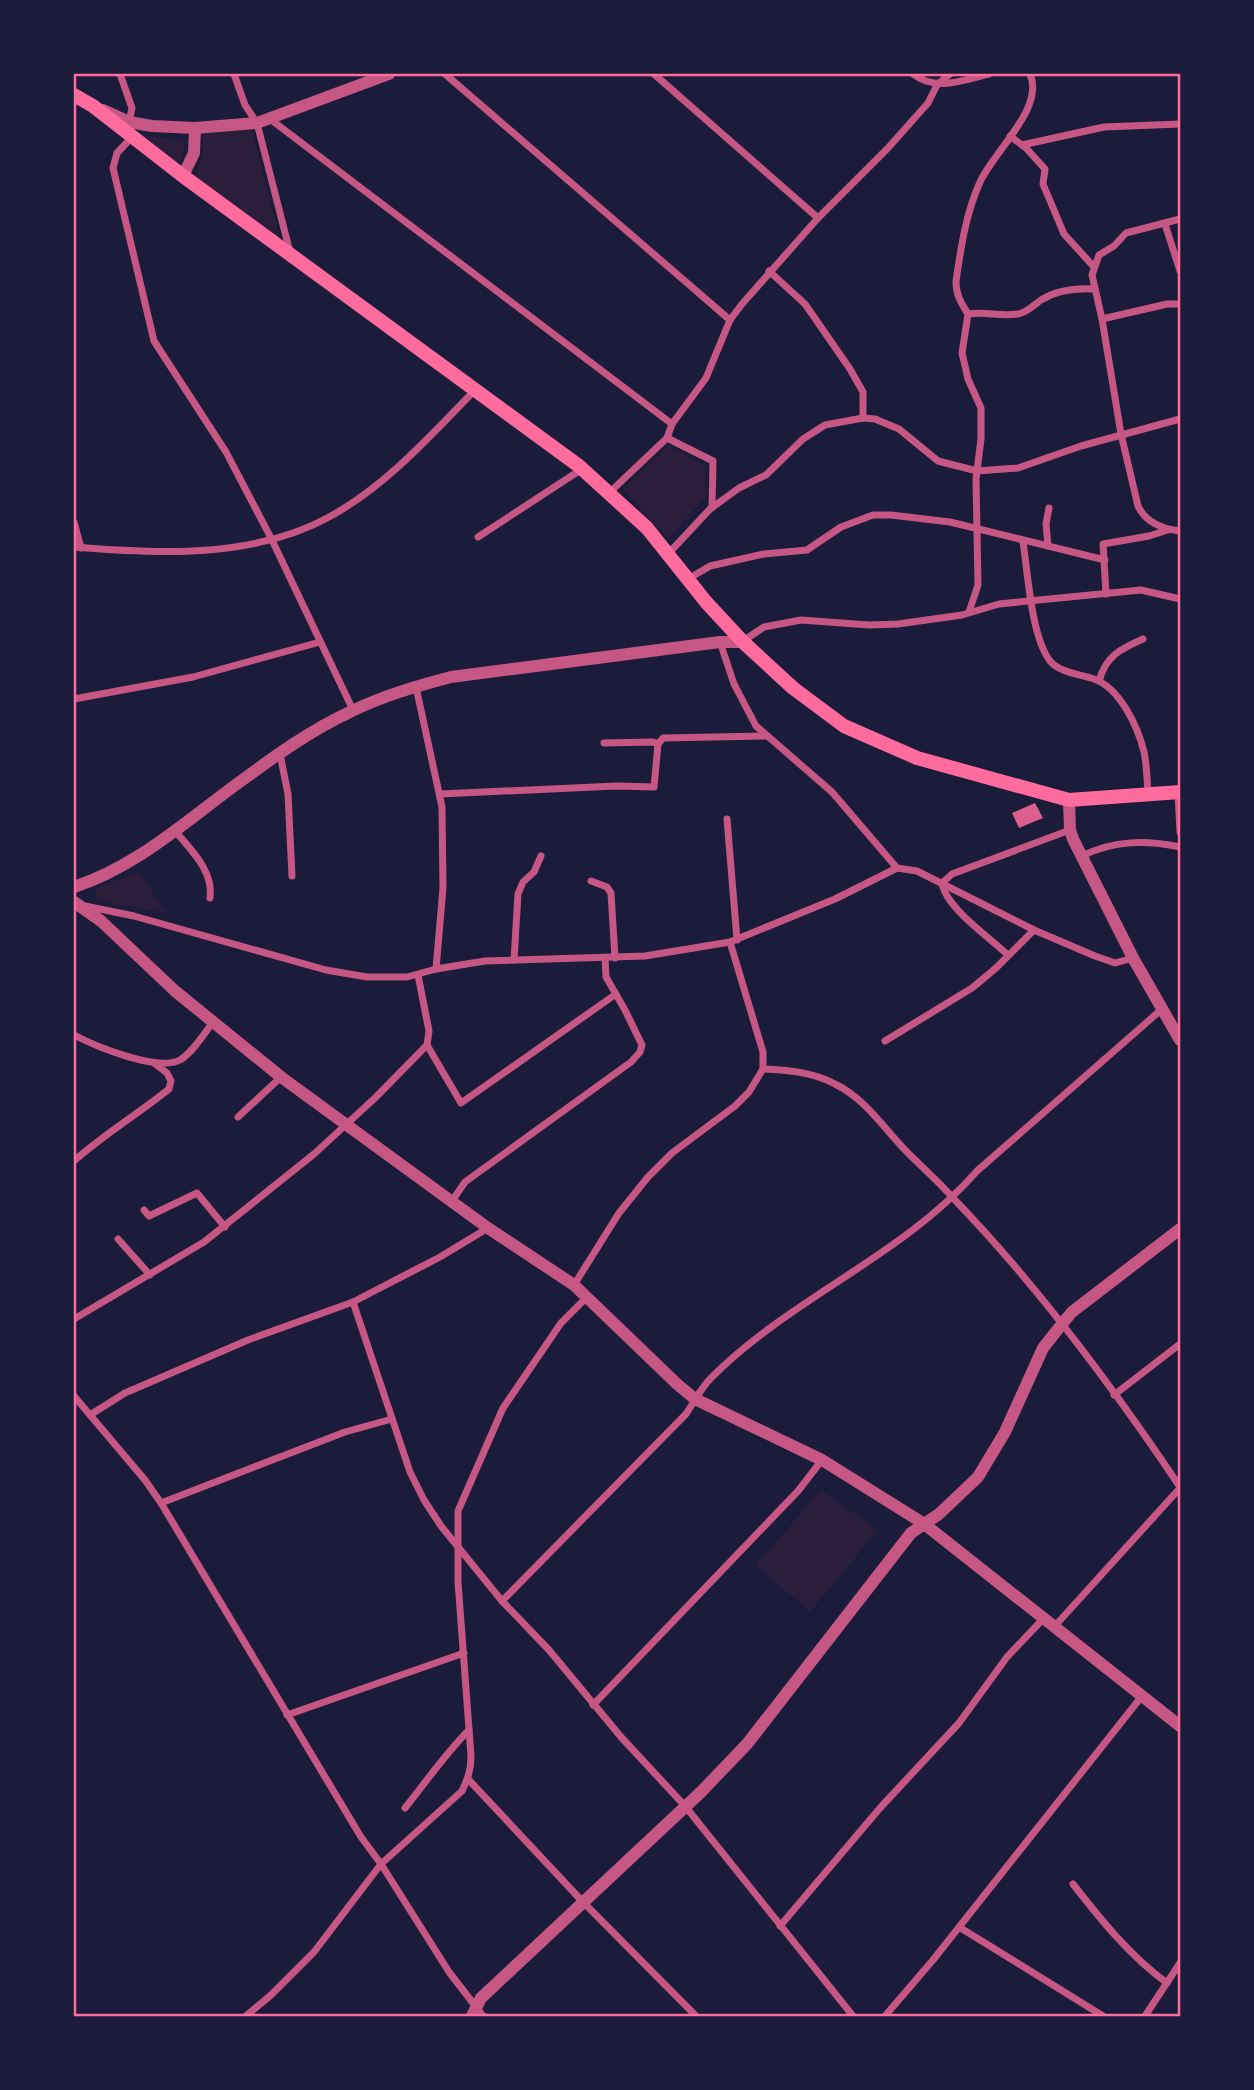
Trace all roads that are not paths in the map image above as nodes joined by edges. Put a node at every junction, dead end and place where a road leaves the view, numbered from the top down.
1 (120, 74) edge
2 (234, 74) edge
3 (445, 74) edge
4 (654, 74) edge
5 (913, 74) edge
6 (950, 74) edge
7 (989, 74) edge
8 (1030, 74) edge
9 (383, 75) edge
10 (937, 85) junction
11 (74, 95) edge
12 (263, 121) junction
13 (1181, 124) edge
14 (195, 128) junction
15 (131, 129) junction
16 (1010, 136) junction
17 (1022, 145) junction
18 (183, 176) junction
19 (818, 218) junction
20 (1181, 219) edge
21 (1165, 224) junction
22 (290, 253) junction
23 (1094, 267) junction
24 (769, 271) junction
25 (1181, 271) edge
26 (1094, 289) junction
27 (1181, 304) edge
28 (968, 314) junction
29 (1102, 319) junction
30 (730, 320) junction
31 (476, 388) junction
32 (863, 418) junction
33 (1181, 419) edge
34 (672, 424) junction
35 (1121, 434) junction
36 (667, 438) junction
37 (582, 469) junction
38 (977, 471) junction
39 (610, 492) junction
40 (712, 508) junction
41 (1049, 508) dead end
42 (74, 522) edge
43 (1169, 529) junction
44 (975, 530) junction
45 (1181, 531) edge
46 (478, 537) dead end
47 (271, 538) junction
48 (1023, 542) junction
49 (1048, 546) junction
50 (78, 547) edge
51 (668, 554) junction
52 (1105, 560) junction
53 (688, 579) junction
54 (1106, 594) junction
55 (1181, 599) edge
56 (1032, 602) junction
57 (969, 612) junction
58 (1143, 639) dead end
59 (320, 642) junction
60 (720, 642) junction
61 (743, 642) junction
62 (1099, 681) junction
63 (416, 687) junction
64 (74, 699) edge
65 (353, 710) junction
66 (767, 736) junction
67 (604, 743) dead end
68 (658, 744) junction
69 (280, 754) junction
70 (1179, 792) edge
71 (440, 794) junction
72 (1148, 795) junction
73 (1069, 800) junction
74 (727, 819) dead end
75 (1070, 830) junction
76 (176, 832) junction
77 (1181, 832) edge
78 (1181, 847) edge
79 (541, 856) dead end
80 (1082, 856) junction
81 (897, 868) junction
82 (292, 876) dead end
83 (591, 881) dead end
84 (942, 883) junction
85 (74, 887) edge
86 (210, 898) dead end
87 (77, 904) edge
88 (1034, 930) junction
89 (733, 941) junction
90 (1007, 955) junction
91 (605, 958) junction
92 (615, 958) junction
93 (1132, 958) junction
94 (514, 960) junction
95 (436, 969) junction
96 (418, 975) junction
97 (616, 994) junction
98 (1162, 1009) junction
99 (213, 1022) junction
100 (74, 1035) edge
101 (1181, 1040) edge
102 (885, 1041) dead end
103 (427, 1045) junction
104 (153, 1062) junction
105 (762, 1069) junction
106 (281, 1077) junction
107 (238, 1116) dead end
108 (346, 1125) junction
109 (74, 1161) edge
110 (953, 1198) junction
111 (452, 1201) junction
112 (144, 1210) dead end
113 (225, 1227) junction
114 (488, 1228) junction
115 (1181, 1229) edge
116 (118, 1239) dead end
117 (150, 1275) junction
118 (574, 1284) junction
119 (588, 1296) junction
120 (353, 1302) junction
121 (74, 1319) edge
122 (1062, 1324) junction
123 (1181, 1344) edge
124 (1114, 1395) junction
125 (74, 1396) edge
126 (695, 1399) junction
127 (90, 1415) junction
128 (391, 1419) junction
129 (821, 1460) junction
130 (1181, 1487) edge
131 (161, 1503) junction
132 (923, 1523) junction
133 (458, 1545) junction
134 (502, 1601) junction
135 (1044, 1618) junction
136 (1055, 1627) junction
137 (464, 1653) junction
138 (1142, 1695) junction
139 (593, 1705) junction
140 (286, 1715) junction
141 (1181, 1726) edge
142 (469, 1730) junction
143 (468, 1779) junction
144 (685, 1806) junction
145 (405, 1808) dead end
146 (381, 1864) junction
147 (1073, 1884) dead end
148 (582, 1901) junction
149 (780, 1926) junction
150 (959, 1927) junction
151 (1181, 1964) edge
152 (1167, 1983) junction
153 (477, 2013) edge
154 (246, 2017) edge
155 (696, 2017) edge
156 (853, 2017) edge
157 (886, 2017) edge
158 (1103, 2017) edge
159 (1144, 2017) edge

1 - 15 street
2 - 12 street
3 - 30 street
4 - 19 street
5 - 10 street
6 - 10 street
7 - 10 street
8 - 16 street
9 - 12 street
10 - 19 street
11 - 15 main road
12 - 14 street
12 - 22 street
12 - 34 street
13 - 17 street
14 - 15 street
14 - 18 street
15 - 18 main road
15 - 47 street
16 - 17 street
16 - 28 street
17 - 23 street
18 - 22 main road
19 - 24 street
20 - 21 street
21 - 23 street
21 - 25 street
22 - 31 main road
23 - 26 street
24 - 30 street
24 - 32 street
26 - 28 street
26 - 29 street
27 - 29 street
28 - 38 street
29 - 35 street
30 - 34 street
31 - 37 main road
31 - 47 street
32 - 38 street
32 - 40 street
33 - 35 street
34 - 36 street
35 - 38 street
35 - 43 street
36 - 39 street
36 - 40 street
37 - 39 main road
37 - 46 street
38 - 44 street
39 - 51 main road
40 - 51 street
41 - 49 street
42 - 50 street
43 - 45 street
43 - 52 street
44 - 48 street
44 - 53 street
44 - 57 street
47 - 50 street
47 - 59 street
48 - 49 street
48 - 56 street
49 - 52 street
51 - 53 main road
52 - 54 street
53 - 61 main road
54 - 55 street
54 - 56 street
56 - 57 street
56 - 62 street
57 - 61 street
58 - 62 street
59 - 64 street
59 - 65 street
60 - 61 street
60 - 63 street
60 - 66 street
61 - 73 main road
62 - 72 street
63 - 65 street
63 - 71 street
65 - 69 street
66 - 68 street
66 - 81 street
67 - 68 street
68 - 71 street
69 - 76 street
69 - 82 street
70 - 72 main road
70 - 77 street
71 - 95 street
72 - 73 main road
73 - 75 street
74 - 89 street
75 - 80 street
75 - 84 street
76 - 85 street
76 - 86 street
78 - 80 street
79 - 94 street
80 - 93 street
81 - 84 street
81 - 89 street
83 - 92 street
84 - 88 street
84 - 90 street
87 - 96 street
87 - 99 street
88 - 90 street
88 - 93 street
89 - 92 street
89 - 105 street
90 - 102 street
91 - 92 street
91 - 94 street
91 - 97 street
93 - 98 street
94 - 95 street
95 - 96 street
96 - 103 street
97 - 103 street
97 - 111 street
98 - 101 street
98 - 110 street
99 - 104 street
99 - 106 street
100 - 104 street
103 - 108 street
104 - 109 street
105 - 110 street
105 - 118 street
106 - 107 street
106 - 108 street
108 - 111 street
108 - 113 street
110 - 122 street
110 - 126 street
111 - 114 street
112 - 113 street
113 - 117 street
114 - 118 street
114 - 120 street
115 - 122 street
116 - 117 street
117 - 121 street
118 - 119 street
119 - 126 street
119 - 133 street
120 - 127 street
120 - 128 street
122 - 124 street
122 - 132 street
123 - 124 street
124 - 130 street
125 - 127 street
126 - 129 street
126 - 134 street
127 - 131 street
128 - 131 street
128 - 133 street
129 - 132 street
129 - 139 street
130 - 136 street
131 - 140 street
132 - 135 street
132 - 144 street
133 - 134 street
133 - 137 street
134 - 139 street
135 - 136 street
135 - 149 street
136 - 138 street
137 - 140 street
137 - 142 street
138 - 141 street
138 - 150 street
139 - 144 street
140 - 146 street
142 - 143 street
142 - 145 street
143 - 146 street
143 - 148 street
144 - 148 street
144 - 149 street
146 - 153 street
146 - 154 street
147 - 152 street
148 - 153 street
148 - 155 street
149 - 156 street
150 - 157 street
150 - 158 street
151 - 152 street
152 - 159 street

